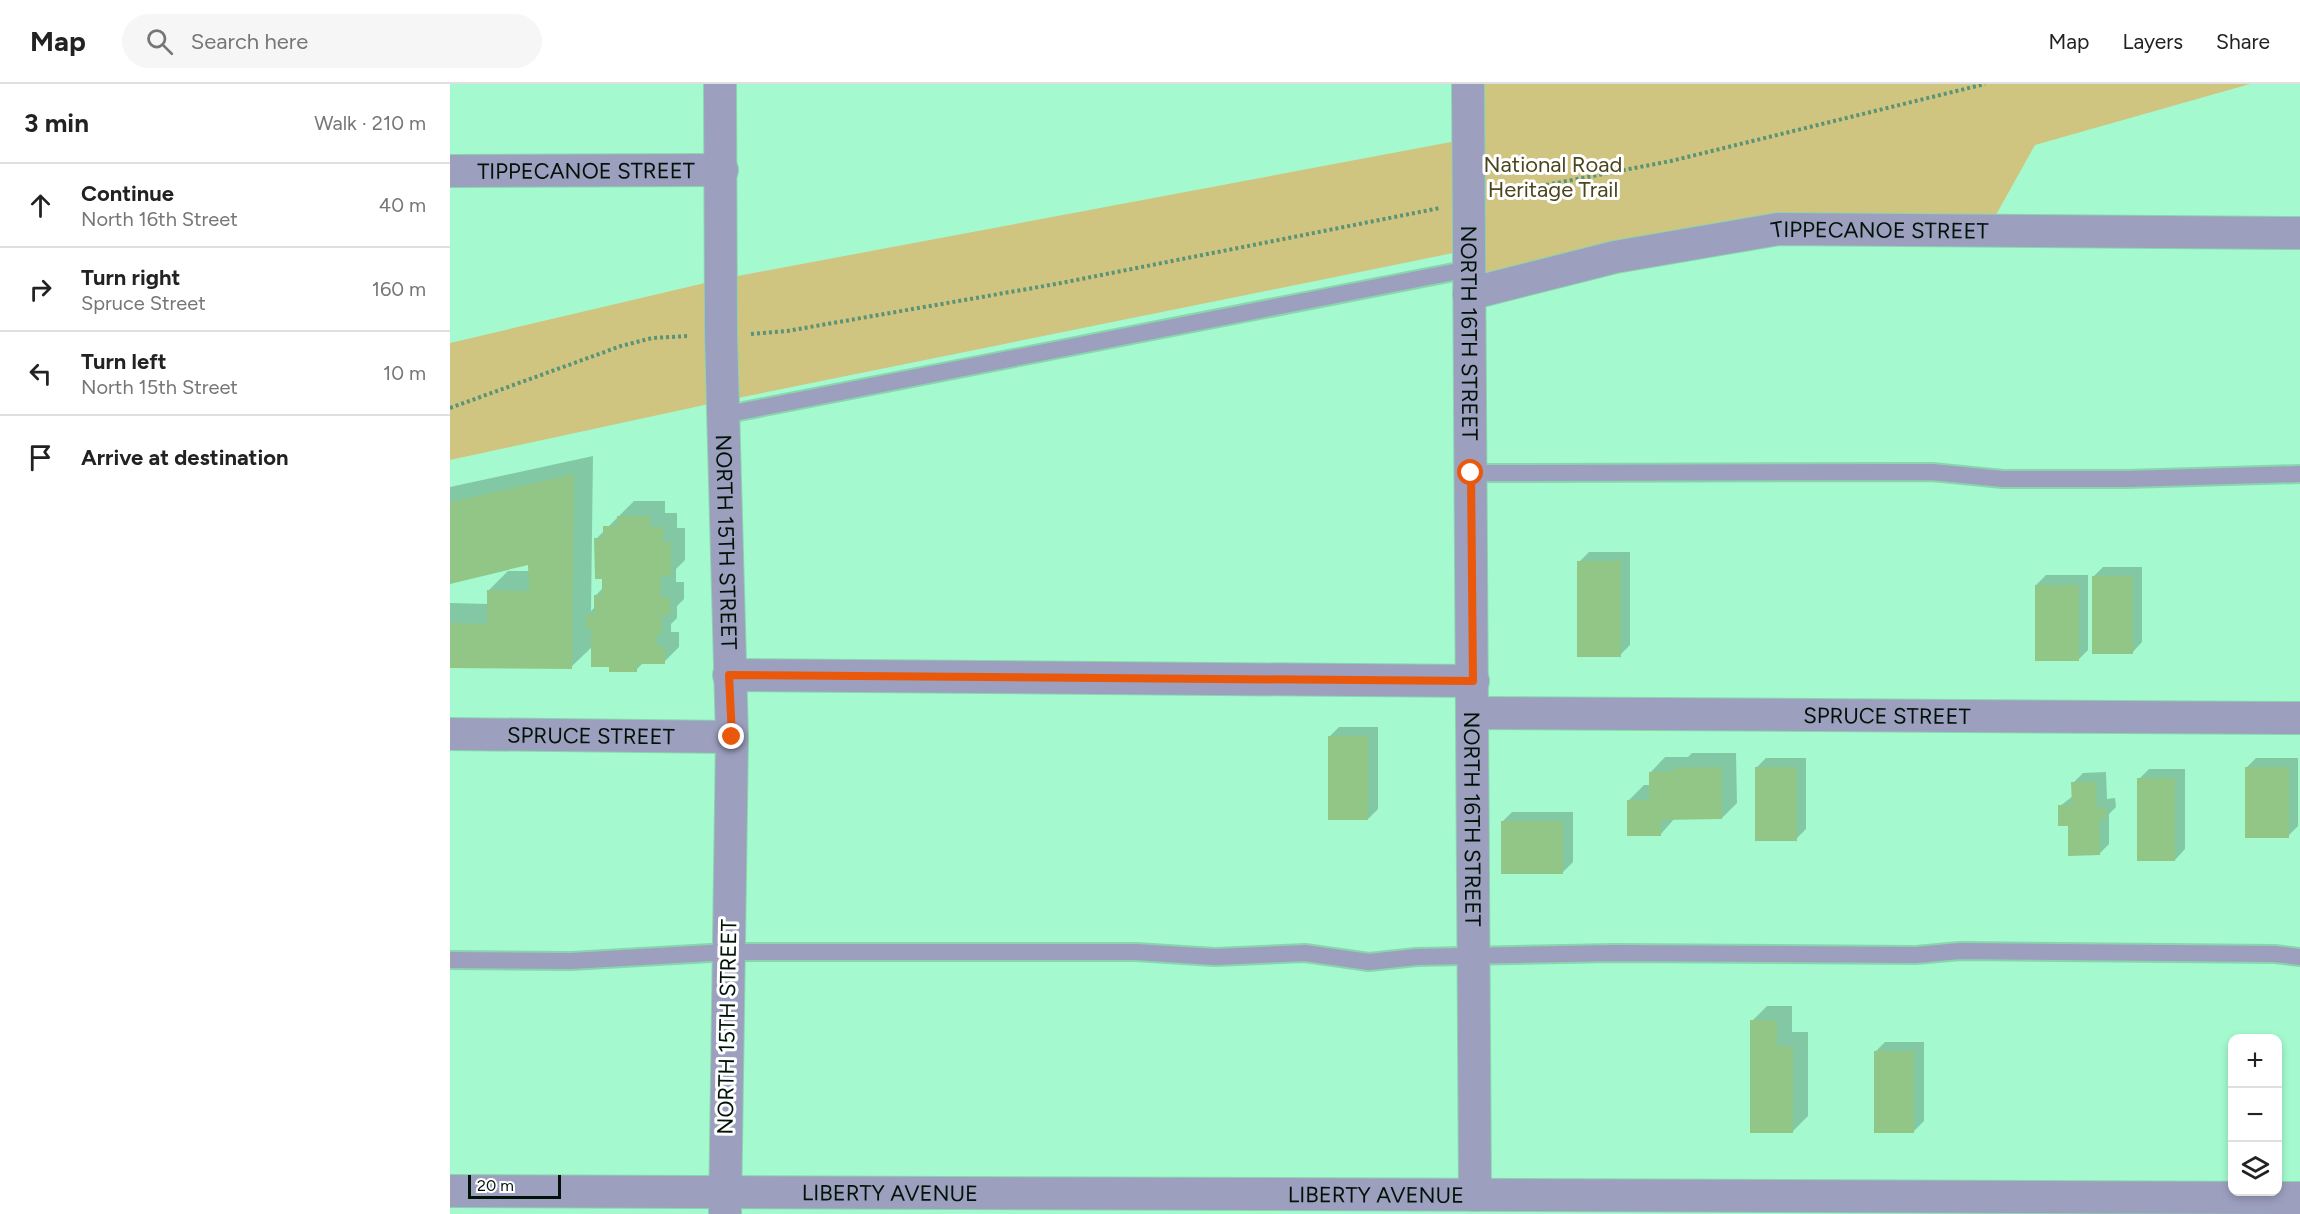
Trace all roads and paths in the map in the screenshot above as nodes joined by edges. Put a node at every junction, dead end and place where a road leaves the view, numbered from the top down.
1 (720, 84) edge
2 (1467, 84) edge
3 (1985, 84) edge
4 (722, 170) junction
5 (450, 171) edge
6 (1504, 194) dead end
7 (1430, 211) dead end
8 (2300, 234) edge
9 (1469, 281) junction
10 (750, 334) dead end
11 (686, 336) dead end
12 (450, 408) edge
13 (723, 415) junction
14 (1471, 473) junction
15 (2300, 474) edge
16 (729, 675) junction
17 (1473, 681) junction
18 (1473, 713) junction
19 (2300, 718) edge
20 (450, 734) edge
21 (732, 737) junction
22 (728, 952) junction
23 (1475, 957) junction
24 (2300, 957) edge
25 (450, 960) edge
26 (450, 1191) edge
27 (1475, 1195) junction
28 (2300, 1198) edge
29 (725, 1203) edge
30 (1222, 1204) edge
31 (1724, 1205) edge
32 (2213, 1206) edge

1 - 4 street, NORTH 15TH STREET
2 - 9 street, NORTH 16TH STREET
3 - 6 path
4 - 5 street, TIPPECANOE STREET
4 - 13 street, NORTH 15TH STREET
7 - 10 path
8 - 9 street, TIPPECANOE STREET
9 - 13 lane
9 - 14 street, NORTH 16TH STREET
11 - 12 path
13 - 16 street, NORTH 15TH STREET
14 - 15 lane
14 - 17 street, NORTH 16TH STREET
16 - 17 street
16 - 21 street, NORTH 15TH STREET
17 - 18 street, NORTH 16TH STREET
18 - 19 street, SPRUCE STREET
18 - 23 street, NORTH 16TH STREET
20 - 21 street, SPRUCE STREET
21 - 22 street, NORTH 15TH STREET
22 - 23 lane
22 - 25 lane
22 - 29 street, NORTH 15TH STREET
23 - 24 lane
23 - 27 street, NORTH 16TH STREET
26 - 29 street, LIBERTY AVENUE
27 - 30 street, LIBERTY AVENUE
27 - 31 street, LIBERTY AVENUE
28 - 32 street, LIBERTY AVENUE
29 - 30 street, LIBERTY AVENUE
31 - 32 street, LIBERTY AVENUE

